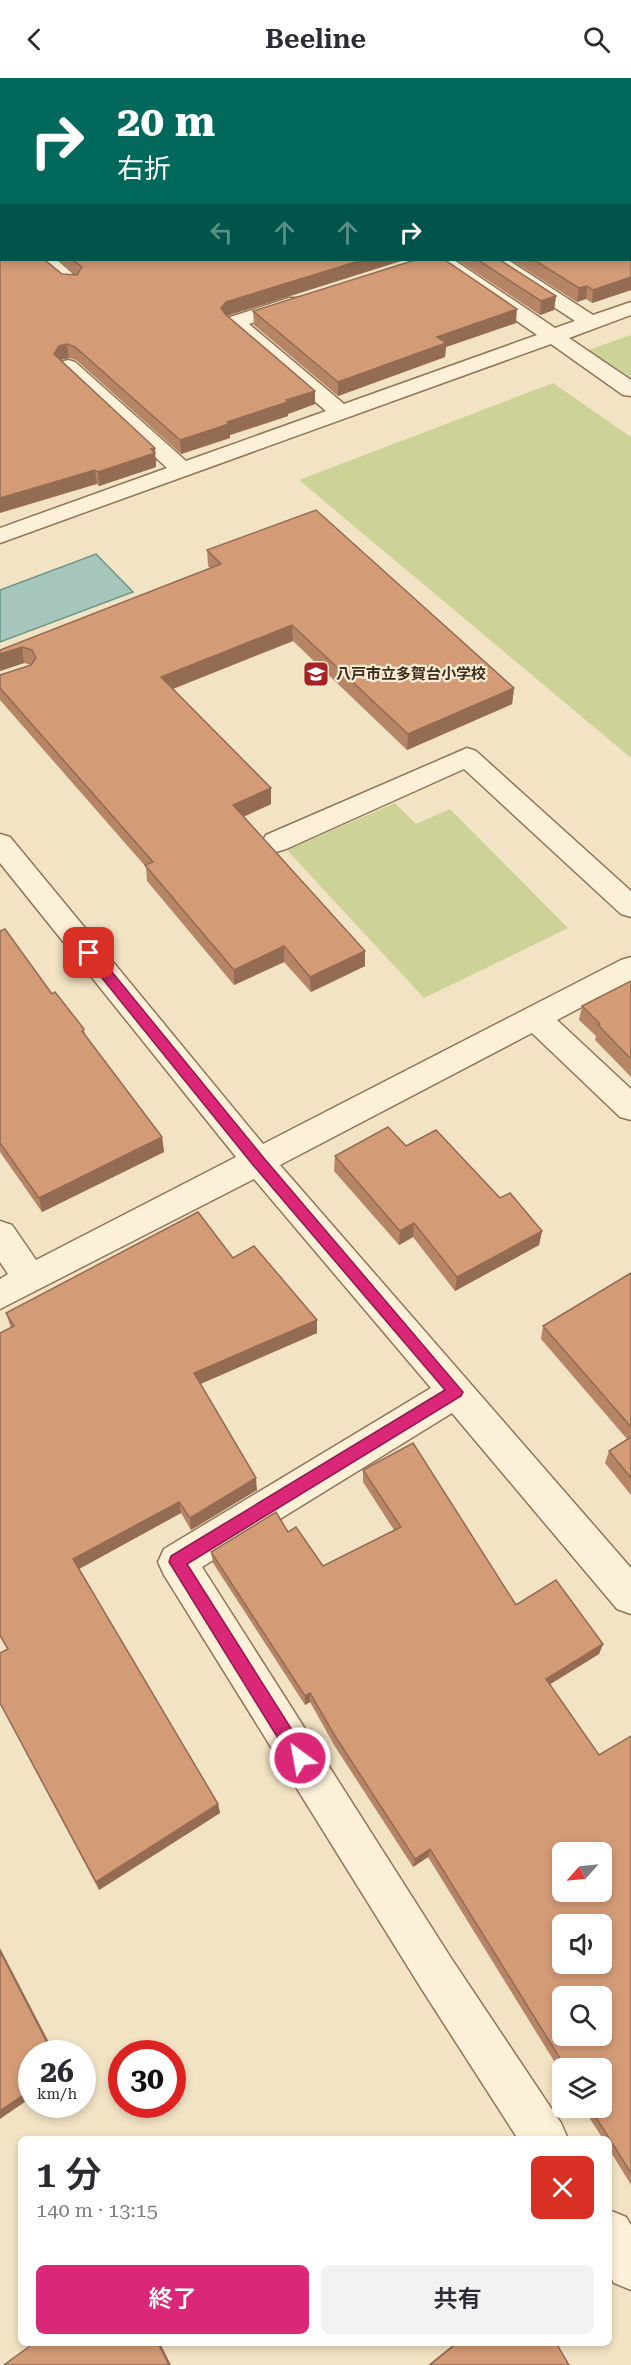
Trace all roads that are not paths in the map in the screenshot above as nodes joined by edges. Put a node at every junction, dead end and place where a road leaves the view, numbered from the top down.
1 (47, 261) edge
2 (443, 261) edge
3 (498, 261) edge
4 (72, 282) edge
5 (314, 296) edge
6 (631, 308) edge
7 (591, 322) junction
8 (552, 336) junction
9 (68, 366) edge
10 (631, 390) edge
11 (341, 412) junction
12 (182, 470) junction
13 (0, 536) edge
14 (276, 842) dead end
15 (0, 844) edge
16 (631, 907) edge
17 (631, 968) edge
18 (536, 1018) junction
19 (631, 1108) edge
20 (258, 1161) junction
21 (0, 1235) edge
22 (30, 1279) junction
23 (0, 1295) edge
24 (456, 1392) junction
25 (631, 1596) edge
26 (543, 2136) edge
27 (612, 2238) edge
28 (631, 2266) edge

1 - 4 street
2 - 8 street
3 - 7 street
5 - 11 street
6 - 7 street
7 - 8 street
8 - 10 street
8 - 11 street
9 - 12 street
11 - 12 street
12 - 13 street
14 - 16 street
15 - 20 street
17 - 18 street
18 - 19 street
18 - 20 street
20 - 22 street
20 - 24 street
21 - 22 street
22 - 23 street
24 - 25 street
24 - 26 street
27 - 28 street

